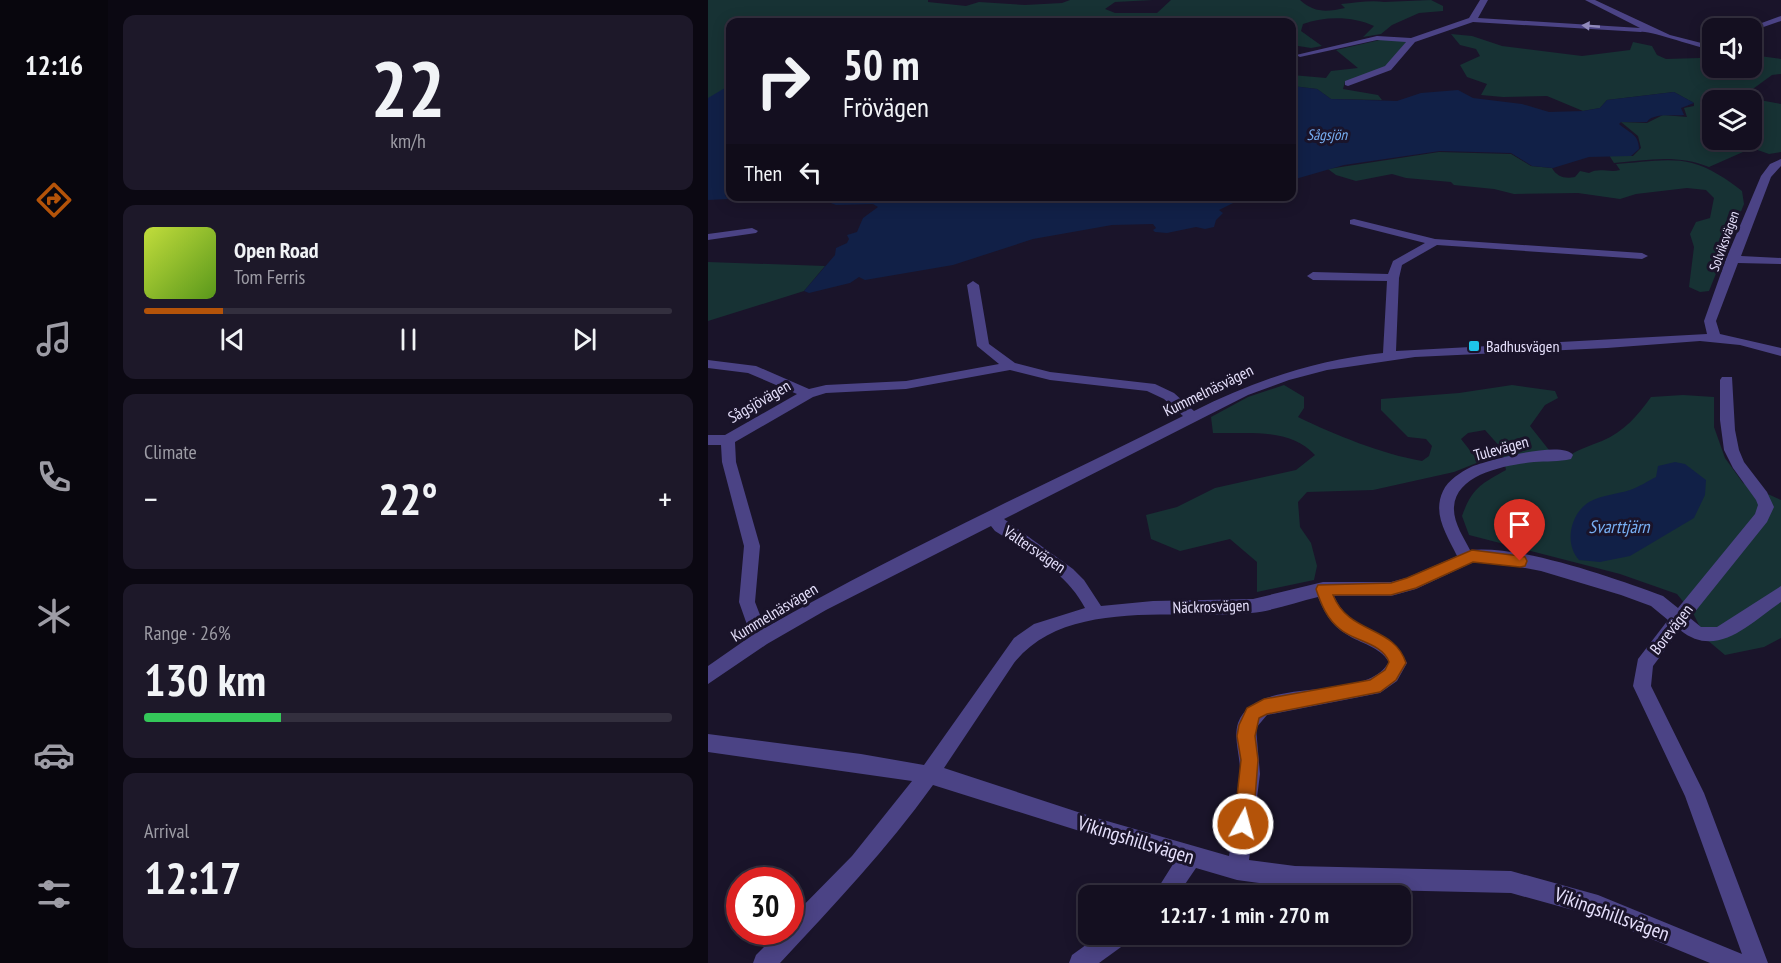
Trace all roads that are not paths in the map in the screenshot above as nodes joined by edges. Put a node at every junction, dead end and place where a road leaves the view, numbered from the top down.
1 (1484, 0) edge
2 (1589, 0) edge
3 (1781, 18) edge
4 (1472, 21) junction
5 (1762, 25) edge
6 (1649, 28) junction
7 (1412, 40) junction
8 (1702, 46) edge
9 (1300, 55) dead end
10 (1348, 83) dead end
11 (1781, 162) edge
12 (1354, 222) dead end
13 (752, 231) dead end
14 (708, 237) edge
15 (1435, 242) junction
16 (1642, 255) dead end
17 (1732, 259) junction
18 (1781, 261) edge
19 (1313, 276) dead end
20 (1393, 278) junction
21 (973, 285) dead end
22 (1715, 338) junction
23 (1781, 352) edge
24 (1389, 357) junction
25 (708, 364) edge
26 (1010, 366) junction
27 (1727, 380) dead end
28 (808, 394) junction
29 (1192, 417) junction
30 (708, 440) edge
31 (728, 440) junction
32 (1566, 455) dead end
33 (993, 516) junction
34 (1466, 558) junction
35 (1323, 589) junction
36 (1781, 593) edge
37 (1096, 613) junction
38 (1677, 618) junction
39 (761, 639) junction
40 (708, 676) edge
41 (708, 743) edge
42 (928, 774) junction
43 (1191, 857) junction
44 (1237, 869) junction
45 (1172, 885) edge
46 (1105, 945) edge
47 (764, 963) edge
48 (1080, 963) edge
49 (1737, 963) edge
50 (1757, 963) edge

1 - 4 street
2 - 6 street
3 - 5 street
6 -> 4 street
4 - 7 street
6 - 8 street
7 - 9 street
7 - 10 street
11 - 17 street, Solviksvägen
12 - 15 street
13 - 14 street
15 - 16 street
15 - 20 street
17 - 18 street
17 - 22 street, Solviksvägen
19 - 20 street
20 - 24 street
21 - 26 street, Sågsjövägen
22 - 23 street, Kummelnäsvägen
22 - 24 street, Kummelnäsvägen
24 - 29 street, Kummelnäsvägen
25 - 28 street
26 - 28 street, Sågsjövägen
26 - 29 street, Sågsjövägen
27 - 38 street, Borevägen
28 - 31 street, Sågsjövägen
29 - 33 street, Kummelnäsvägen
30 - 31 street
31 - 39 street, Sågsjövägen
32 - 34 street, Tulevägen
33 - 37 street, Valtersvägen
33 - 39 street, Kummelnäsvägen
34 - 35 street, Näckrosvägen
34 - 38 street, Näckrosvägen
35 - 37 street, Näckrosvägen
35 - 44 street
36 - 38 street, Näckrosvägen
37 - 42 street, Näckrosvägen
38 - 50 street, Borevägen
39 - 40 street, Kummelnäsvägen
41 - 42 street, Vikingshillsvägen
42 - 43 street, Vikingshillsvägen
42 - 47 street, Näckrosvägen
43 - 44 street, Vikingshillsvägen
43 - 45 street
44 - 49 street, Vikingshillsvägen
46 - 48 street

